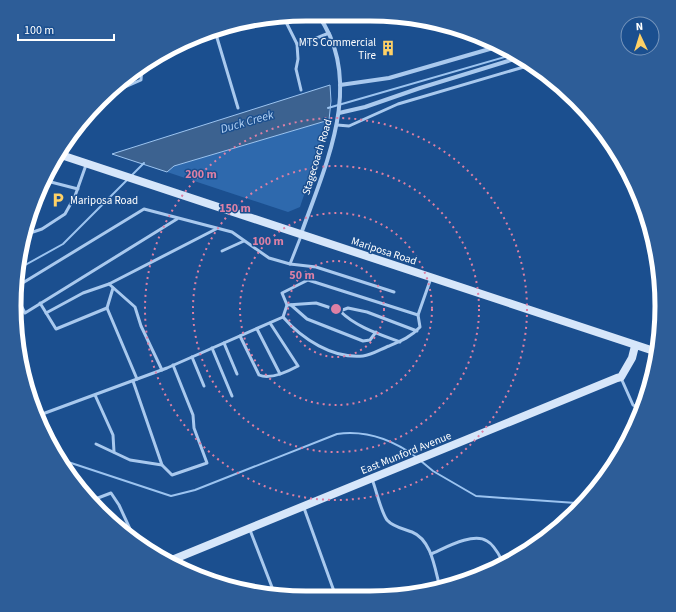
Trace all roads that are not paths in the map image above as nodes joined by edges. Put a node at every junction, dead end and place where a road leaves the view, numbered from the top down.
1 (322, 21) edge
2 (286, 22) edge
3 (329, 33) junction
4 (216, 35) edge
5 (297, 44) junction
6 (492, 48) edge
7 (515, 60) edge
8 (525, 67) edge
9 (141, 74) edge
10 (340, 85) junction
11 (122, 88) edge
12 (301, 90) dead end
13 (238, 108) dead end
14 (339, 113) junction
15 (337, 125) junction
16 (64, 156) edge
17 (87, 164) junction
18 (49, 182) edge
19 (78, 190) junction
20 (177, 219) junction
21 (217, 229) junction
22 (31, 231) edge
23 (301, 235) junction
24 (244, 241) junction
25 (222, 251) dead end
26 (290, 264) junction
27 (431, 278) junction
28 (22, 283) edge
29 (109, 284) junction
30 (113, 288) junction
31 (394, 292) dead end
32 (40, 304) junction
33 (21, 305) edge
34 (286, 305) junction
35 (291, 305) junction
36 (107, 308) junction
37 (340, 311) junction
38 (46, 313) junction
39 (418, 315) junction
40 (284, 317) junction
41 (270, 323) junction
42 (257, 329) junction
43 (416, 331) junction
44 (376, 332) junction
45 (240, 336) junction
46 (400, 342) junction
47 (224, 343) junction
48 (635, 346) junction
49 (212, 348) junction
50 (652, 351) edge
51 (192, 357) junction
52 (173, 365) junction
53 (162, 370) junction
54 (237, 374) dead end
55 (280, 374) junction
56 (621, 377) junction
57 (135, 380) junction
58 (204, 386) dead end
59 (95, 395) junction
60 (232, 396) dead end
61 (636, 407) edge
62 (43, 414) edge
63 (96, 444) dead end
64 (114, 452) junction
65 (162, 465) junction
66 (372, 479) junction
67 (96, 499) edge
68 (303, 506) junction
69 (249, 528) junction
70 (130, 530) edge
71 (431, 554) junction
72 (174, 559) edge
73 (501, 559) edge
74 (439, 583) edge
75 (273, 589) edge
76 (333, 591) edge

1 - 3 street, Stagecoach Road
2 - 5 lane
3 - 5 lane
3 - 10 street, Stagecoach Road
4 - 13 lane
5 - 12 lane
6 - 10 street
7 - 14 street
8 - 15 lane
9 - 11 lane
10 - 14 street, Stagecoach Road
14 - 15 street, Stagecoach Road
15 - 23 street, Stagecoach Road
16 - 17 main road, Mariposa Road
17 - 19 lane
17 - 23 main road, Mariposa Road
18 - 19 lane
19 - 22 lane
20 - 21 lane
20 - 28 lane
20 - 32 lane
21 - 24 lane
21 - 29 lane
23 - 26 lane
23 - 27 main road, Mariposa Road
24 - 25 lane
24 - 26 lane
26 - 31 lane
27 - 39 lane
27 - 48 main road, Mariposa Road
29 - 30 lane
29 - 38 lane
30 - 36 lane
30 - 53 lane
32 - 33 lane
32 - 38 lane
34 - 35 lane
34 - 39 lane
34 - 40 lane
35 - 37 lane
35 - 44 lane
36 - 38 lane
36 - 57 lane
37 - 43 lane
37 - 44 lane
39 - 43 lane
40 - 41 lane
40 - 46 lane
41 - 42 lane
41 - 55 lane
42 - 45 lane
42 - 55 lane
43 - 46 lane
44 - 46 lane
45 - 47 lane
45 - 55 lane
47 - 49 lane
47 - 54 lane
48 - 50 main road, Mariposa Road
48 - 56 main road
49 - 51 lane
49 - 60 lane
51 - 52 lane
51 - 58 lane
52 - 53 lane
52 - 65 lane
53 - 57 lane
56 - 61 lane
56 - 66 main road, East Munford Avenue
57 - 59 lane
57 - 65 lane
59 - 62 lane
59 - 64 lane
63 - 64 lane
64 - 65 lane
66 - 68 main road, East Munford Avenue
66 - 71 lane
67 - 70 lane
68 - 69 main road, East Munford Avenue
68 - 76 lane
69 - 72 main road, East Munford Avenue
69 - 75 lane
71 - 73 lane
71 - 74 lane

